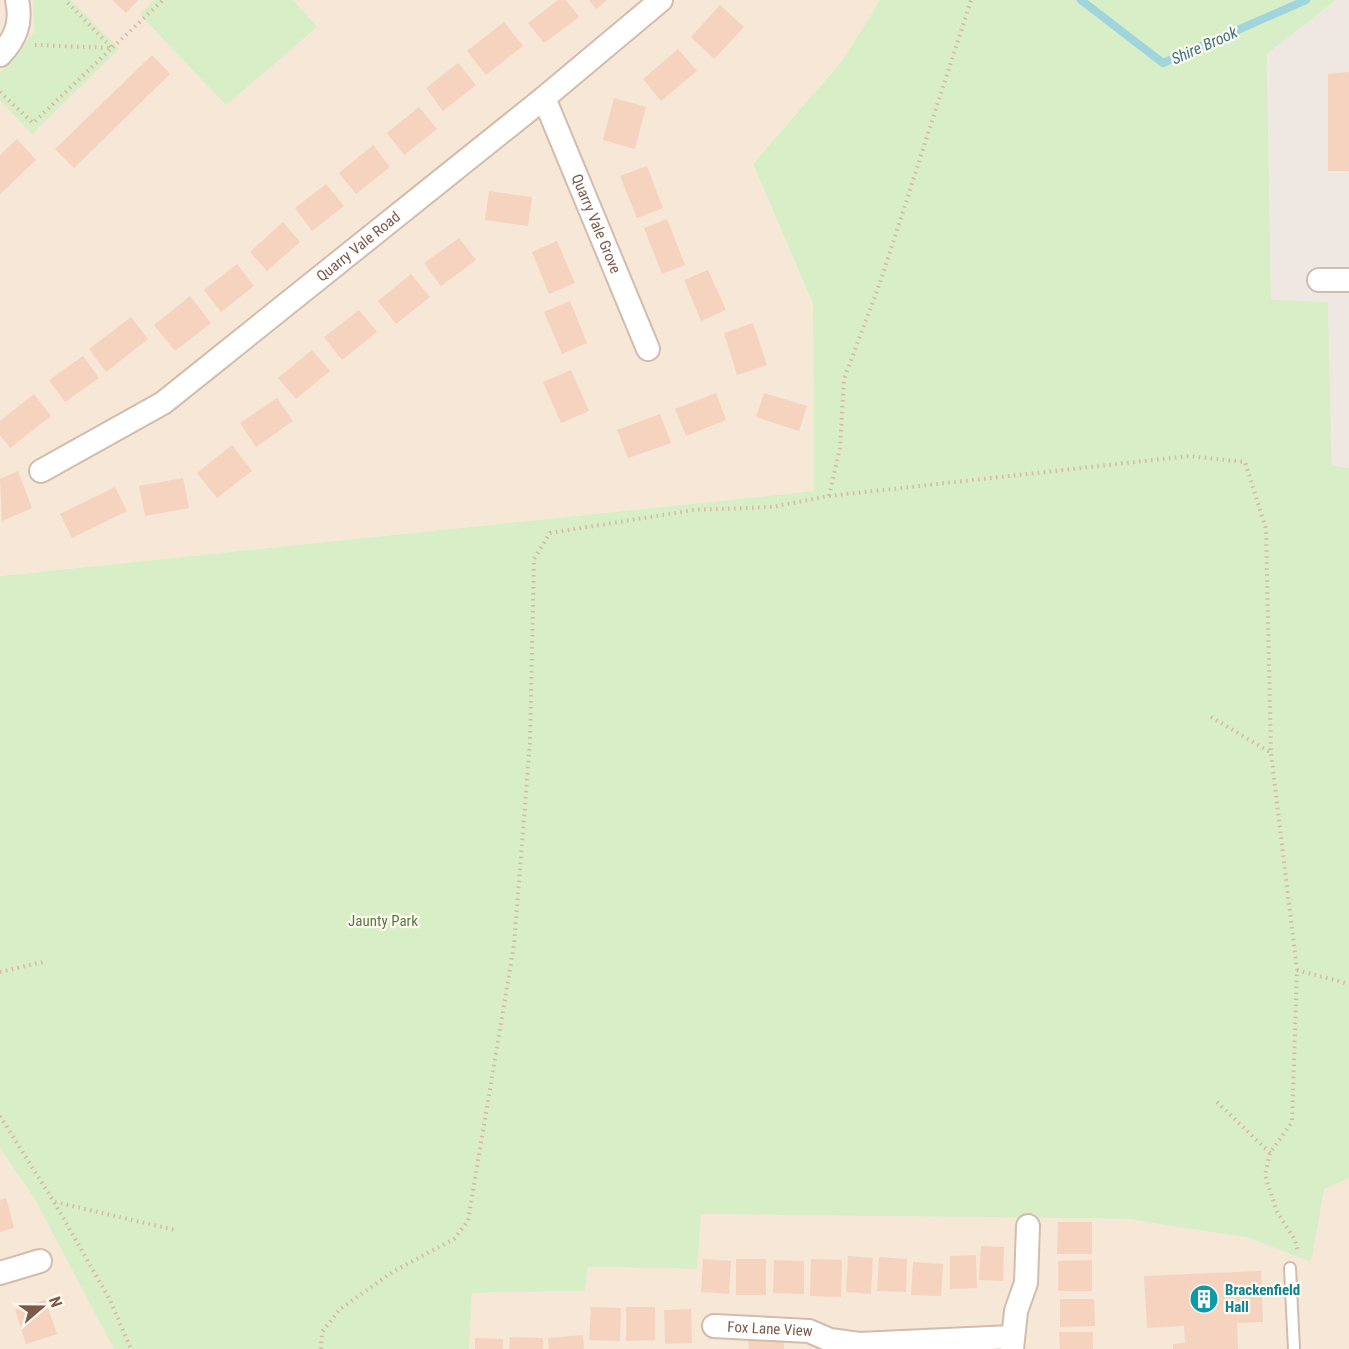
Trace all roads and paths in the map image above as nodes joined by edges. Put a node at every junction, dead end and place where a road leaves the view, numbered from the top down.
1 (16, 0) edge
2 (65, 0) edge
3 (163, 0) edge
4 (661, 0) edge
5 (971, 0) edge
6 (112, 48) junction
7 (5, 50) edge
8 (0, 92) edge
9 (544, 98) junction
10 (1319, 280) dead end
11 (1349, 280) edge
12 (648, 349) dead end
13 (41, 471) dead end
14 (829, 496) junction
15 (1211, 717) dead end
16 (1271, 753) junction
17 (43, 962) dead end
18 (1297, 970) junction
19 (0, 972) edge
20 (1349, 984) edge
21 (1217, 1102) dead end
22 (0, 1116) edge
23 (1270, 1153) junction
24 (54, 1202) junction
25 (1028, 1226) dead end
26 (175, 1230) dead end
27 (40, 1261) dead end
28 (1290, 1268) joint
29 (0, 1273) edge
30 (714, 1326) dead end
31 (1012, 1343) edge
32 (859, 1347) edge
33 (131, 1349) edge
34 (321, 1349) edge
35 (1294, 1349) edge

1 - 7 street
2 - 6 path
3 - 6 path
4 - 9 street, Quarry Vale Road
5 - 14 path
6 - 7 path
6 - 8 path
9 - 12 street, Quarry Vale Grove
9 - 13 street, Quarry Vale Road
10 - 11 street
14 - 16 path
14 - 34 path
15 - 16 path
16 - 18 path
17 - 19 path
18 - 20 path
18 - 23 path
21 - 23 path
22 - 24 path
23 - 28 path
24 - 26 path
24 - 33 path
25 - 31 street, Fox Lane View
27 - 29 street
28 - 35 lane
30 - 32 street, Fox Lane View
31 - 32 street, Fox Lane View

